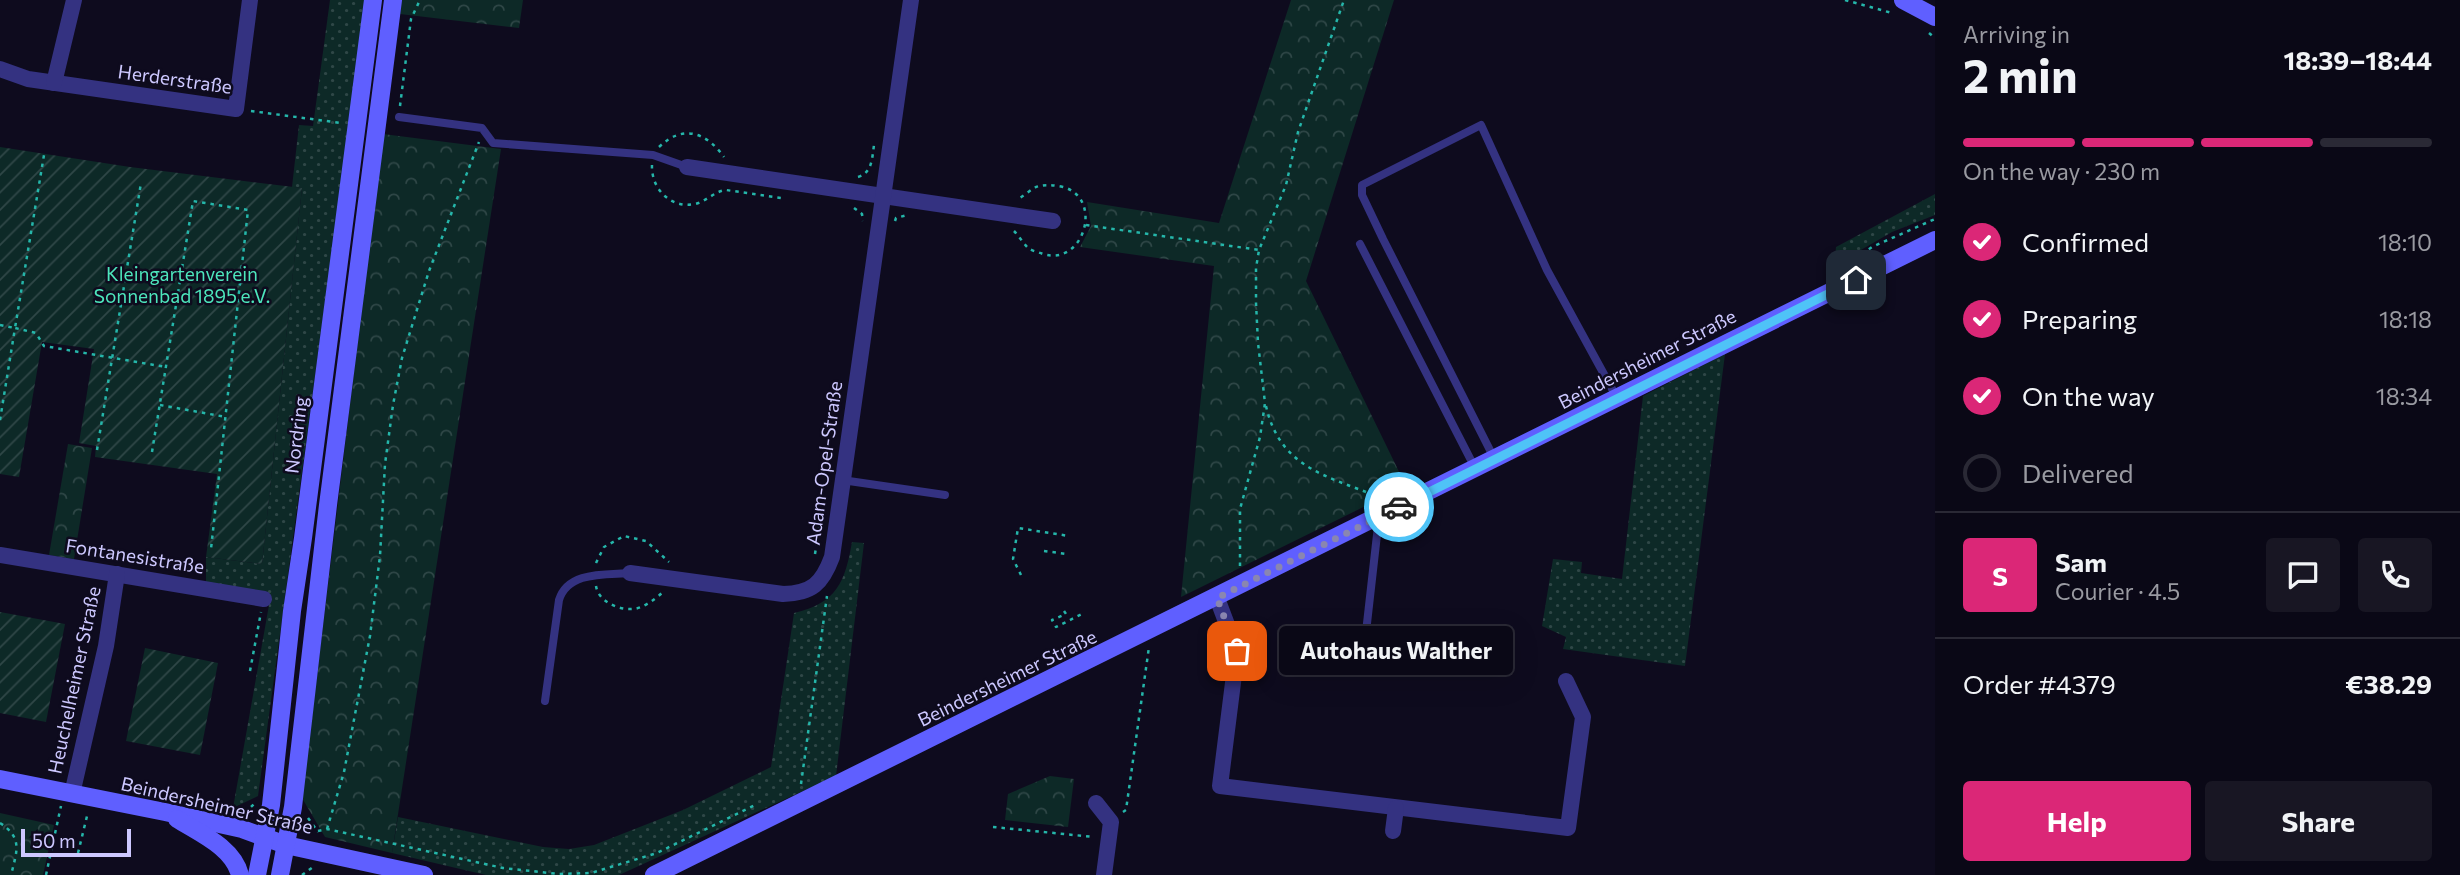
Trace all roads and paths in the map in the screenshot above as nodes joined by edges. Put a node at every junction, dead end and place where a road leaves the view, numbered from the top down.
1 (74, 0) edge
2 (250, 0) edge
3 (373, 0) edge
4 (393, 0) edge
5 (420, 0) edge
6 (911, 0) edge
7 (1344, 0) edge
8 (1845, 0) edge
9 (1899, 7) edge
10 (1928, 22) edge
11 (1935, 38) edge
12 (0, 69) edge
13 (54, 83) junction
14 (236, 109) junction
15 (399, 117) joint
16 (345, 123) dead end
17 (481, 138) dead end
18 (874, 141) dead end
19 (44, 155) dead end
20 (653, 155) junction
21 (732, 160) dead end
22 (687, 167) joint
23 (856, 177) dead end
24 (141, 183) dead end
25 (882, 196) junction
26 (1006, 198) dead end
27 (790, 199) dead end
28 (855, 208) dead end
29 (908, 215) dead end
30 (1935, 219) edge
31 (1053, 221) dead end
32 (863, 225) dead end
33 (1086, 225) junction
34 (893, 229) dead end
35 (1013, 230) dead end
36 (1935, 240) edge
37 (1360, 244) dead end
38 (1259, 250) junction
39 (1840, 271) dead end
40 (0, 325) edge
41 (15, 328) junction
42 (113, 359) junction
43 (166, 367) junction
44 (1617, 398) junction
45 (1265, 403) junction
46 (159, 405) junction
47 (226, 417) junction
48 (0, 420) edge
49 (97, 450) dead end
50 (152, 452) dead end
51 (1494, 459) junction
52 (1475, 468) junction
53 (842, 480) junction
54 (945, 495) dead end
55 (1376, 511) junction
56 (821, 515) dead end
57 (1069, 536) dead end
58 (211, 549) dead end
59 (1044, 551) dead end
60 (1067, 554) dead end
61 (0, 555) edge
62 (815, 556) dead end
63 (670, 563) dead end
64 (1240, 570) dead end
65 (630, 573) joint
66 (117, 574) junction
67 (1021, 575) dead end
68 (594, 576) junction
69 (662, 593) dead end
70 (1217, 598) junction
71 (264, 599) joint
72 (817, 601) dead end
73 (1064, 611) dead end
74 (1084, 613) dead end
75 (1151, 630) junction
76 (1423, 647) dead end
77 (250, 671) dead end
78 (1566, 681) dead end
79 (545, 701) dead end
80 (0, 779) edge
81 (813, 781) dead end
82 (68, 793) junction
83 (92, 798) junction
84 (763, 802) dead end
85 (1096, 803) dead end
86 (1396, 808) junction
87 (165, 811) junction
88 (0, 823) edge
89 (993, 827) dead end
90 (327, 829) junction
91 (1110, 830) junction
92 (318, 831) dead end
93 (1393, 831) dead end
94 (265, 838) junction
95 (286, 845) junction
96 (78, 853) dead end
97 (402, 873) edge
98 (11, 875) edge
99 (46, 875) edge
100 (240, 875) edge
101 (257, 875) edge
102 (280, 875) edge
103 (424, 875) edge
104 (654, 875) edge
105 (1104, 875) edge

1 - 13 street
2 - 14 street
3 - 94 street, Nordring
4 - 95 street
5 - 15 path
6 - 25 street, Adam-Opel-Straße
7 - 38 path
8 - 9 path
9 - 10 street
10 - 11 path
12 - 13 street, Herderstraße
13 - 14 street, Herderstraße
14 - 16 path, Herderstraße
15 - 20 lane
17 - 90 path
18 - 23 path
19 - 41 path
20 - 21 path
20 - 22 lane
20 - 27 path
22 - 25 street
24 - 42 path
25 - 31 street
25 - 53 street, Adam-Opel-Straße
26 - 33 path
28 - 32 path
29 - 34 path
30 - 39 path
33 - 35 path
33 - 38 path
36 - 44 street, Beindersheimer Straße
37 - 52 lane
38 - 45 path
40 - 41 path
41 - 42 path
41 - 48 path
42 - 43 path
42 - 49 path
43 - 46 path
43 - 47 path
44 - 51 street, Beindersheimer Straße
44 - 51 lane
45 - 55 path
45 - 64 path
46 - 47 path
46 - 50 path
47 - 58 path
51 - 52 street, Beindersheimer Straße
52 - 55 street, Beindersheimer Straße
53 - 54 lane
53 - 65 street, Adam-Opel-Straße
55 - 70 street, Beindersheimer Straße
55 - 76 lane
56 - 62 path
57 - 67 path
59 - 60 path
61 - 66 street, Fontanesistraße
63 - 68 path
65 - 68 lane
66 - 71 street, Fontanesistraße
66 - 82 street, Heuchelheimer Straße
68 - 69 path
68 - 79 lane
70 - 75 street, Beindersheimer Straße
70 - 86 street
71 - 77 path
72 - 81 path
73 - 74 path
75 - 91 path
75 - 104 street, Beindersheimer Straße
78 - 86 street
80 - 82 street, Beindersheimer Straße
82 - 83 street, Beindersheimer Straße
82 - 99 path
83 - 87 street, Beindersheimer Straße
83 - 96 path
84 - 90 path
85 - 91 street
86 - 93 street
87 - 94 street, Beindersheimer Straße
87 - 100 street
88 - 98 path
89 - 91 path
90 - 92 path
91 - 105 street
94 - 95 street, Beindersheimer Straße
94 - 101 street, Nordring
95 - 97 street, Beindersheimer Straße
95 - 102 street
97 - 103 street, Beindersheimer Straße

